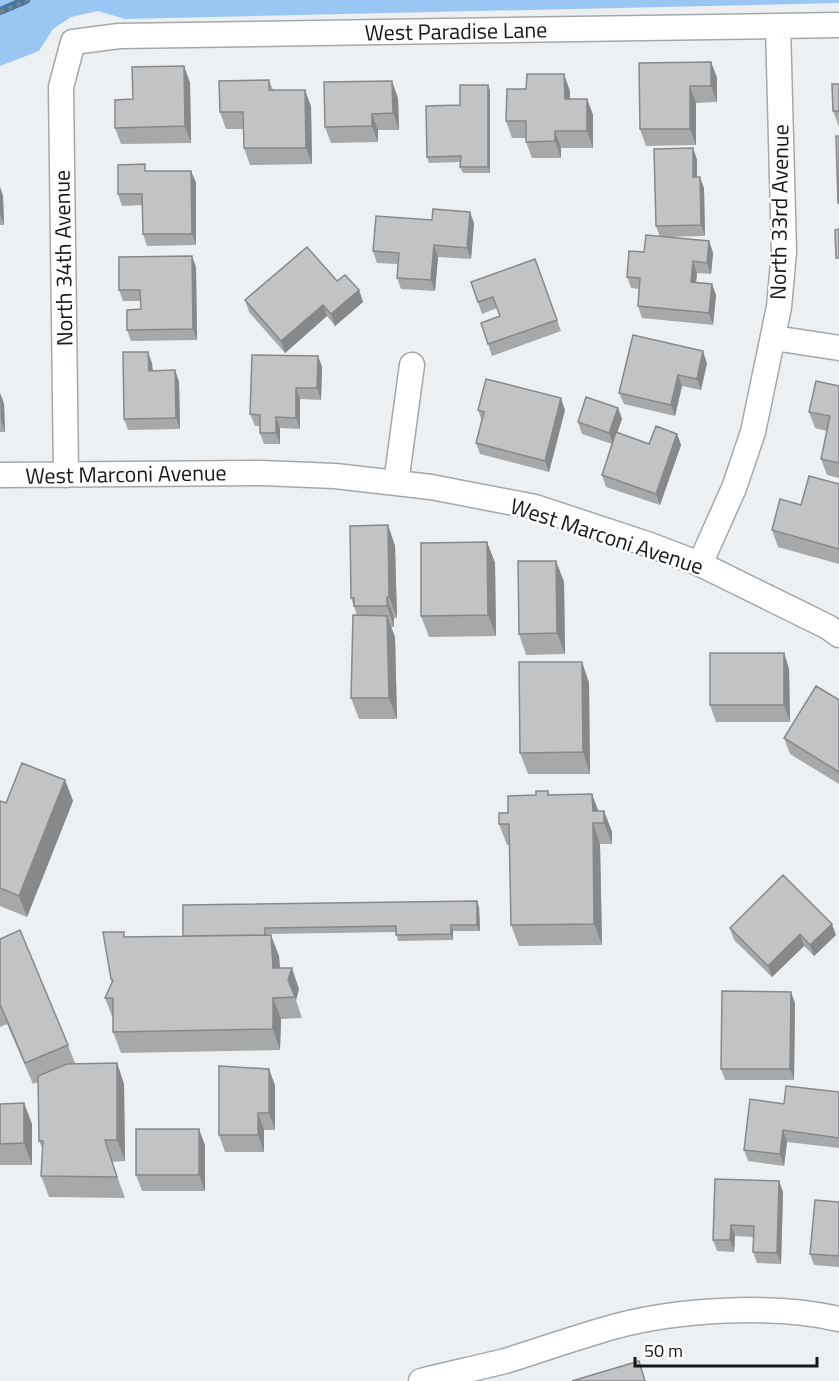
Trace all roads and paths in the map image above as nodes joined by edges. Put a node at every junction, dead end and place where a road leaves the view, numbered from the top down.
1 (28, 0) edge
2 (0, 12) edge
3 (839, 25) edge
4 (778, 26) junction
5 (73, 42) joint
6 (774, 338) junction
7 (839, 348) edge
8 (412, 365) dead end
9 (66, 475) junction
10 (0, 476) edge
11 (396, 483) junction
12 (700, 564) junction
13 (839, 635) edge
14 (839, 1319) edge
15 (421, 1381) edge

1 - 2 path
3 - 4 street, West Paradise Lane
4 - 5 street, West Paradise Lane
4 - 6 street, North 33rd Avenue
5 - 9 street, North 34th Avenue
6 - 7 street
6 - 12 street, North 33rd Avenue
8 - 11 street
9 - 10 street, West Marconi Avenue
9 - 11 street, West Marconi Avenue
11 - 12 street, West Marconi Avenue
12 - 13 street, West Marconi Avenue
14 - 15 street

